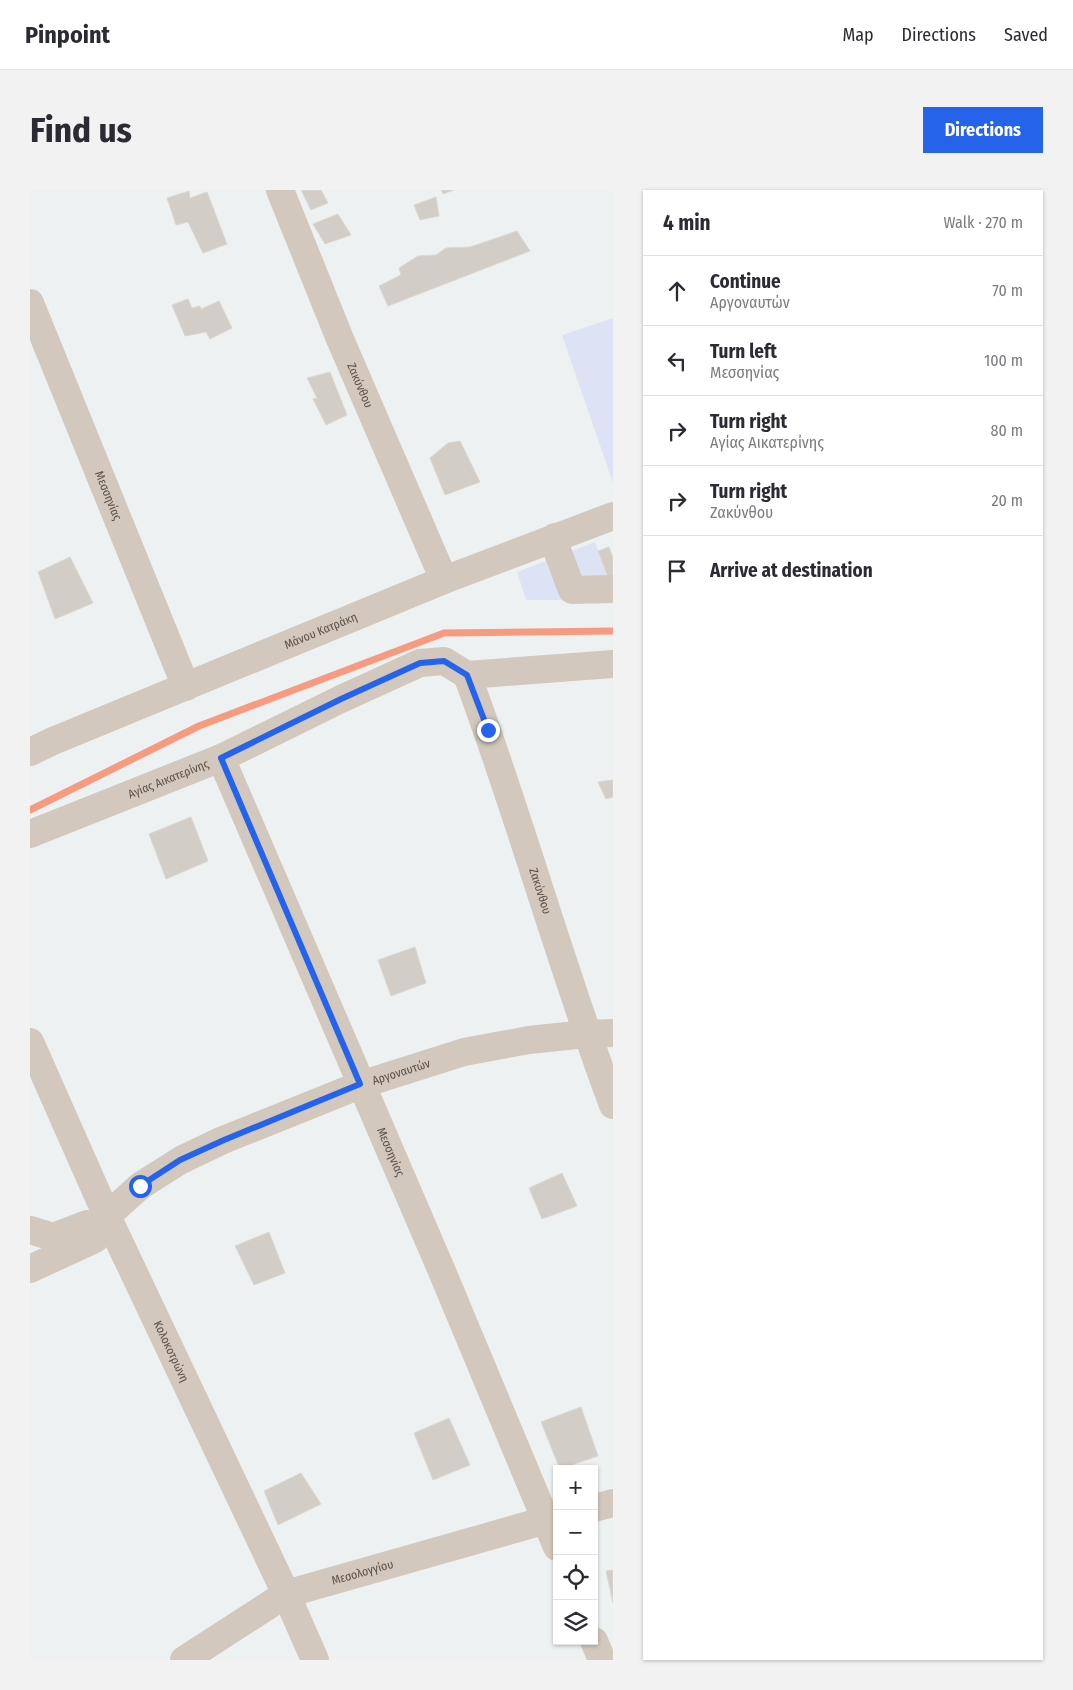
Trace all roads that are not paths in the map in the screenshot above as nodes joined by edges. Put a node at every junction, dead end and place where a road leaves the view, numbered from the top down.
1 (280, 190) edge
2 (30, 303) edge
3 (613, 516) edge
4 (555, 537) junction
5 (444, 580) junction
6 (613, 589) edge
7 (613, 664) edge
8 (467, 675) junction
9 (186, 687) junction
10 (30, 752) edge
11 (221, 758) junction
12 (30, 834) edge
13 (613, 1033) edge
14 (586, 1034) junction
15 (30, 1042) edge
16 (360, 1084) junction
17 (613, 1106) edge
18 (107, 1216) junction
19 (30, 1230) edge
20 (30, 1269) edge
21 (613, 1504) edge
22 (598, 1507) edge
23 (552, 1519) edge
24 (286, 1594) junction
25 (596, 1645) edge
26 (184, 1660) edge
27 (316, 1660) edge
28 (602, 1660) edge

1 - 5 street, Ζακύνθου
2 - 9 street, Μεσσηνίας
3 - 4 street, Μάνου Κατράκη
4 - 5 street, Μάνου Κατράκη
4 - 6 street
5 - 9 street, Μάνου Κατράκη
7 - 8 street
8 - 11 street, Αγίας Αικατερίνης
8 - 14 street, Ζακύνθου
9 - 10 street, Μάνου Κατράκη
11 - 12 street, Αγίας Αικατερίνης
11 - 16 street, Μεσσηνίας
13 - 14 street, Αργοναυτών
14 - 16 street, Αργοναυτών
14 - 17 street, Ζακύνθου
15 - 18 street, Κολοκοτρώνη
16 - 18 street, Αργοναυτών
16 - 23 street, Μεσσηνίας
18 - 19 street
18 - 20 street, Αργοναυτών
18 - 24 street, Κολοκοτρώνη
21 - 22 street
23 - 24 street, Μεσολογγίου
24 - 26 street, Μεσολογγίου
24 - 27 street, Κολοκοτρώνη
25 - 28 street

